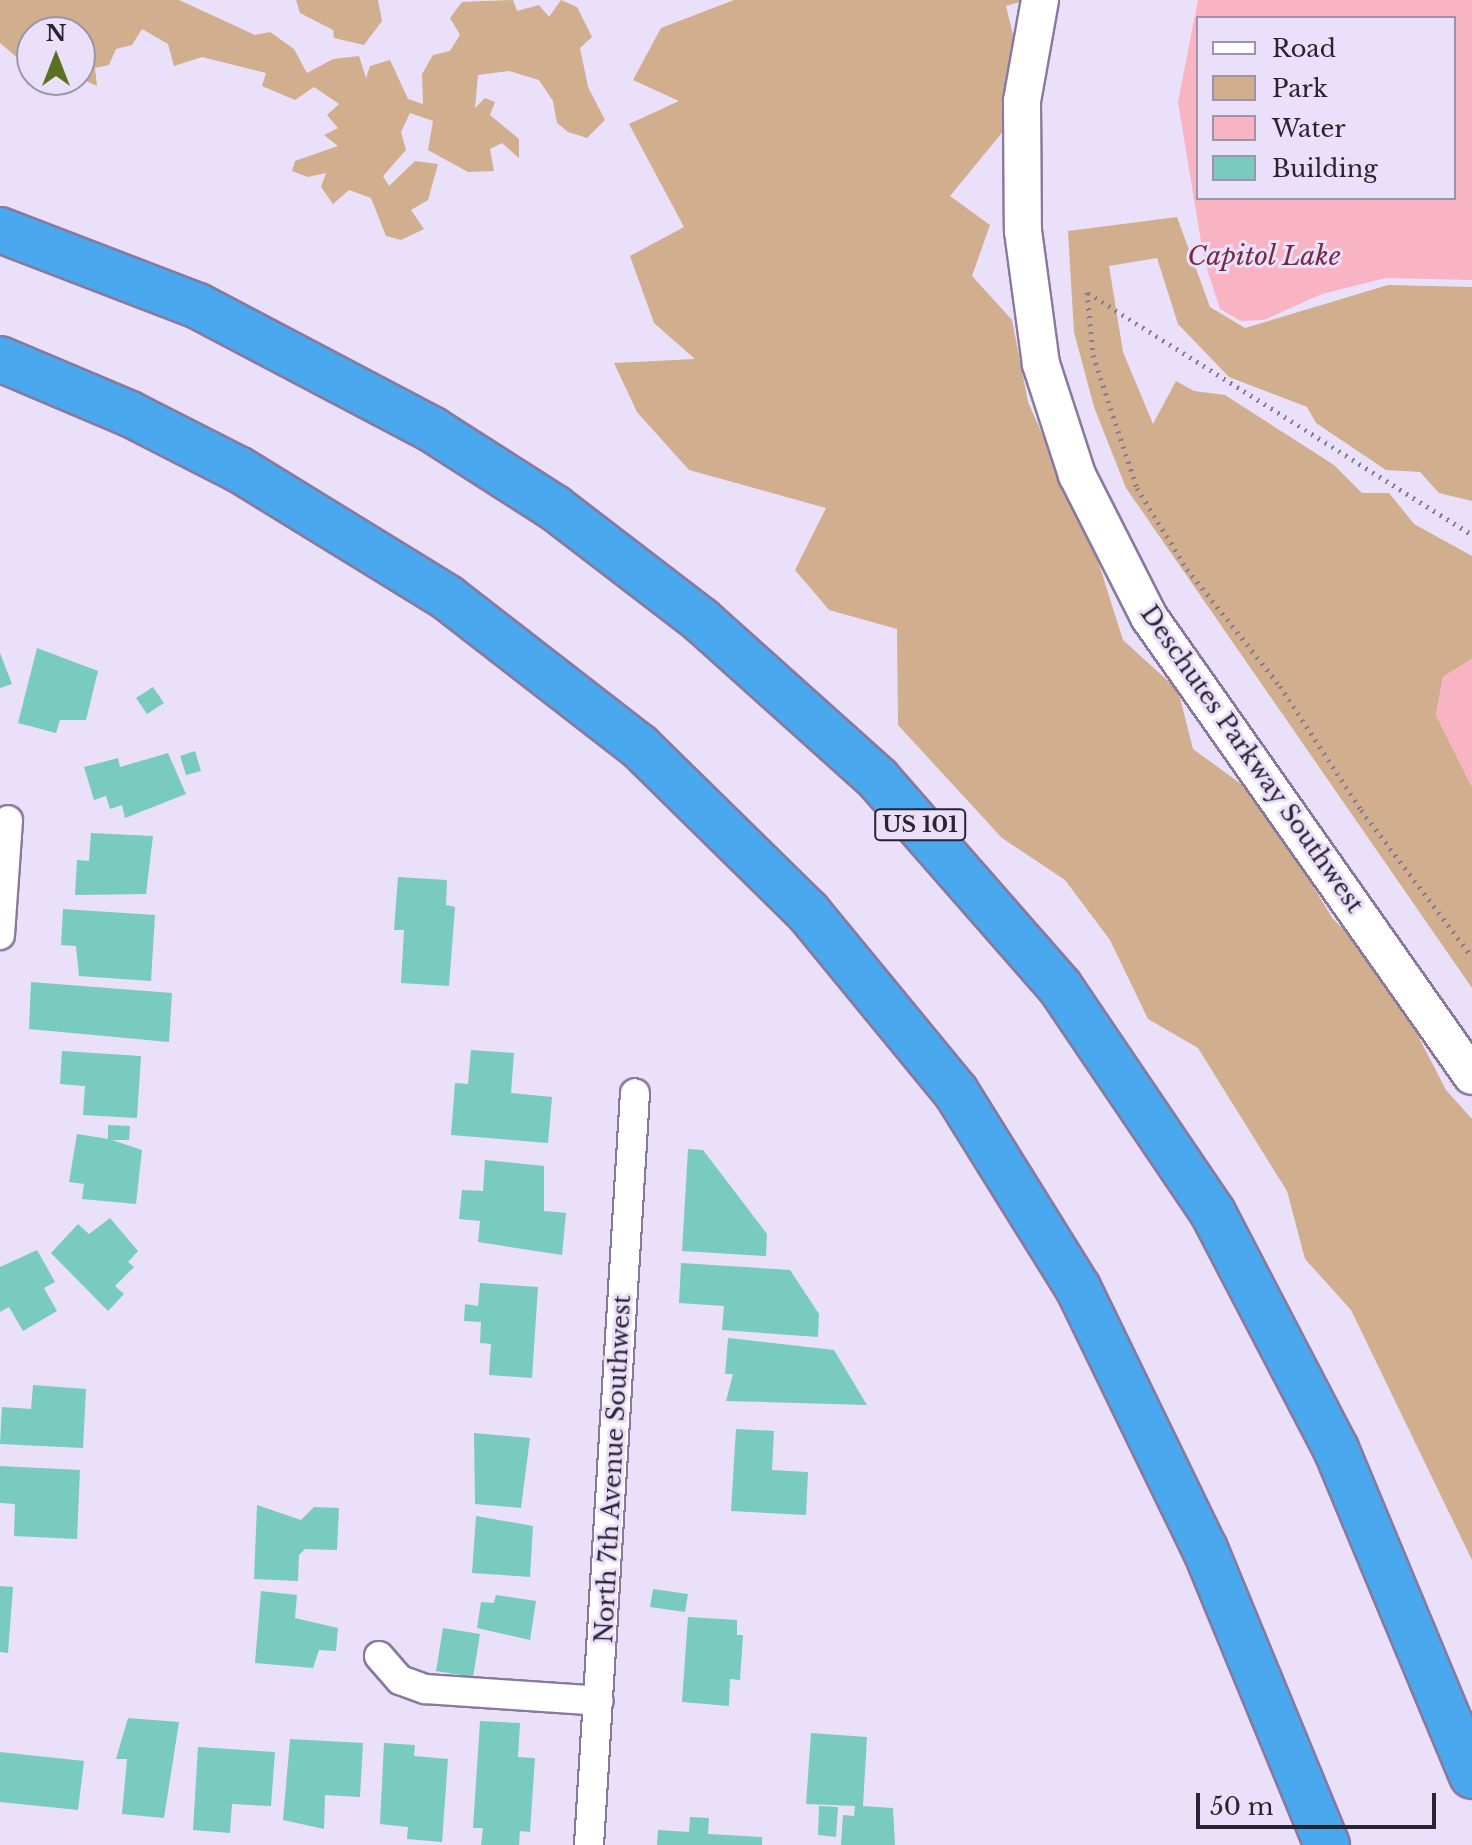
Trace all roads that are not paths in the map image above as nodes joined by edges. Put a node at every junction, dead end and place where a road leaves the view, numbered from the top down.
1 (1040, 0) edge
2 (0, 230) edge
3 (0, 359) edge
4 (8, 820) dead end
5 (0, 935) edge
6 (1472, 1076) edge
7 (635, 1093) dead end
8 (379, 1656) dead end
9 (599, 1701) junction
10 (1472, 1776) edge
11 (589, 1845) edge
12 (1327, 1845) edge

1 - 6 street, Deschutes Parkway Southwest
2 - 10 highway, US 101
3 - 12 highway
4 - 5 street
7 - 9 street, North 7th Avenue Southwest
8 - 9 street
9 - 11 street, North 7th Avenue Southwest

